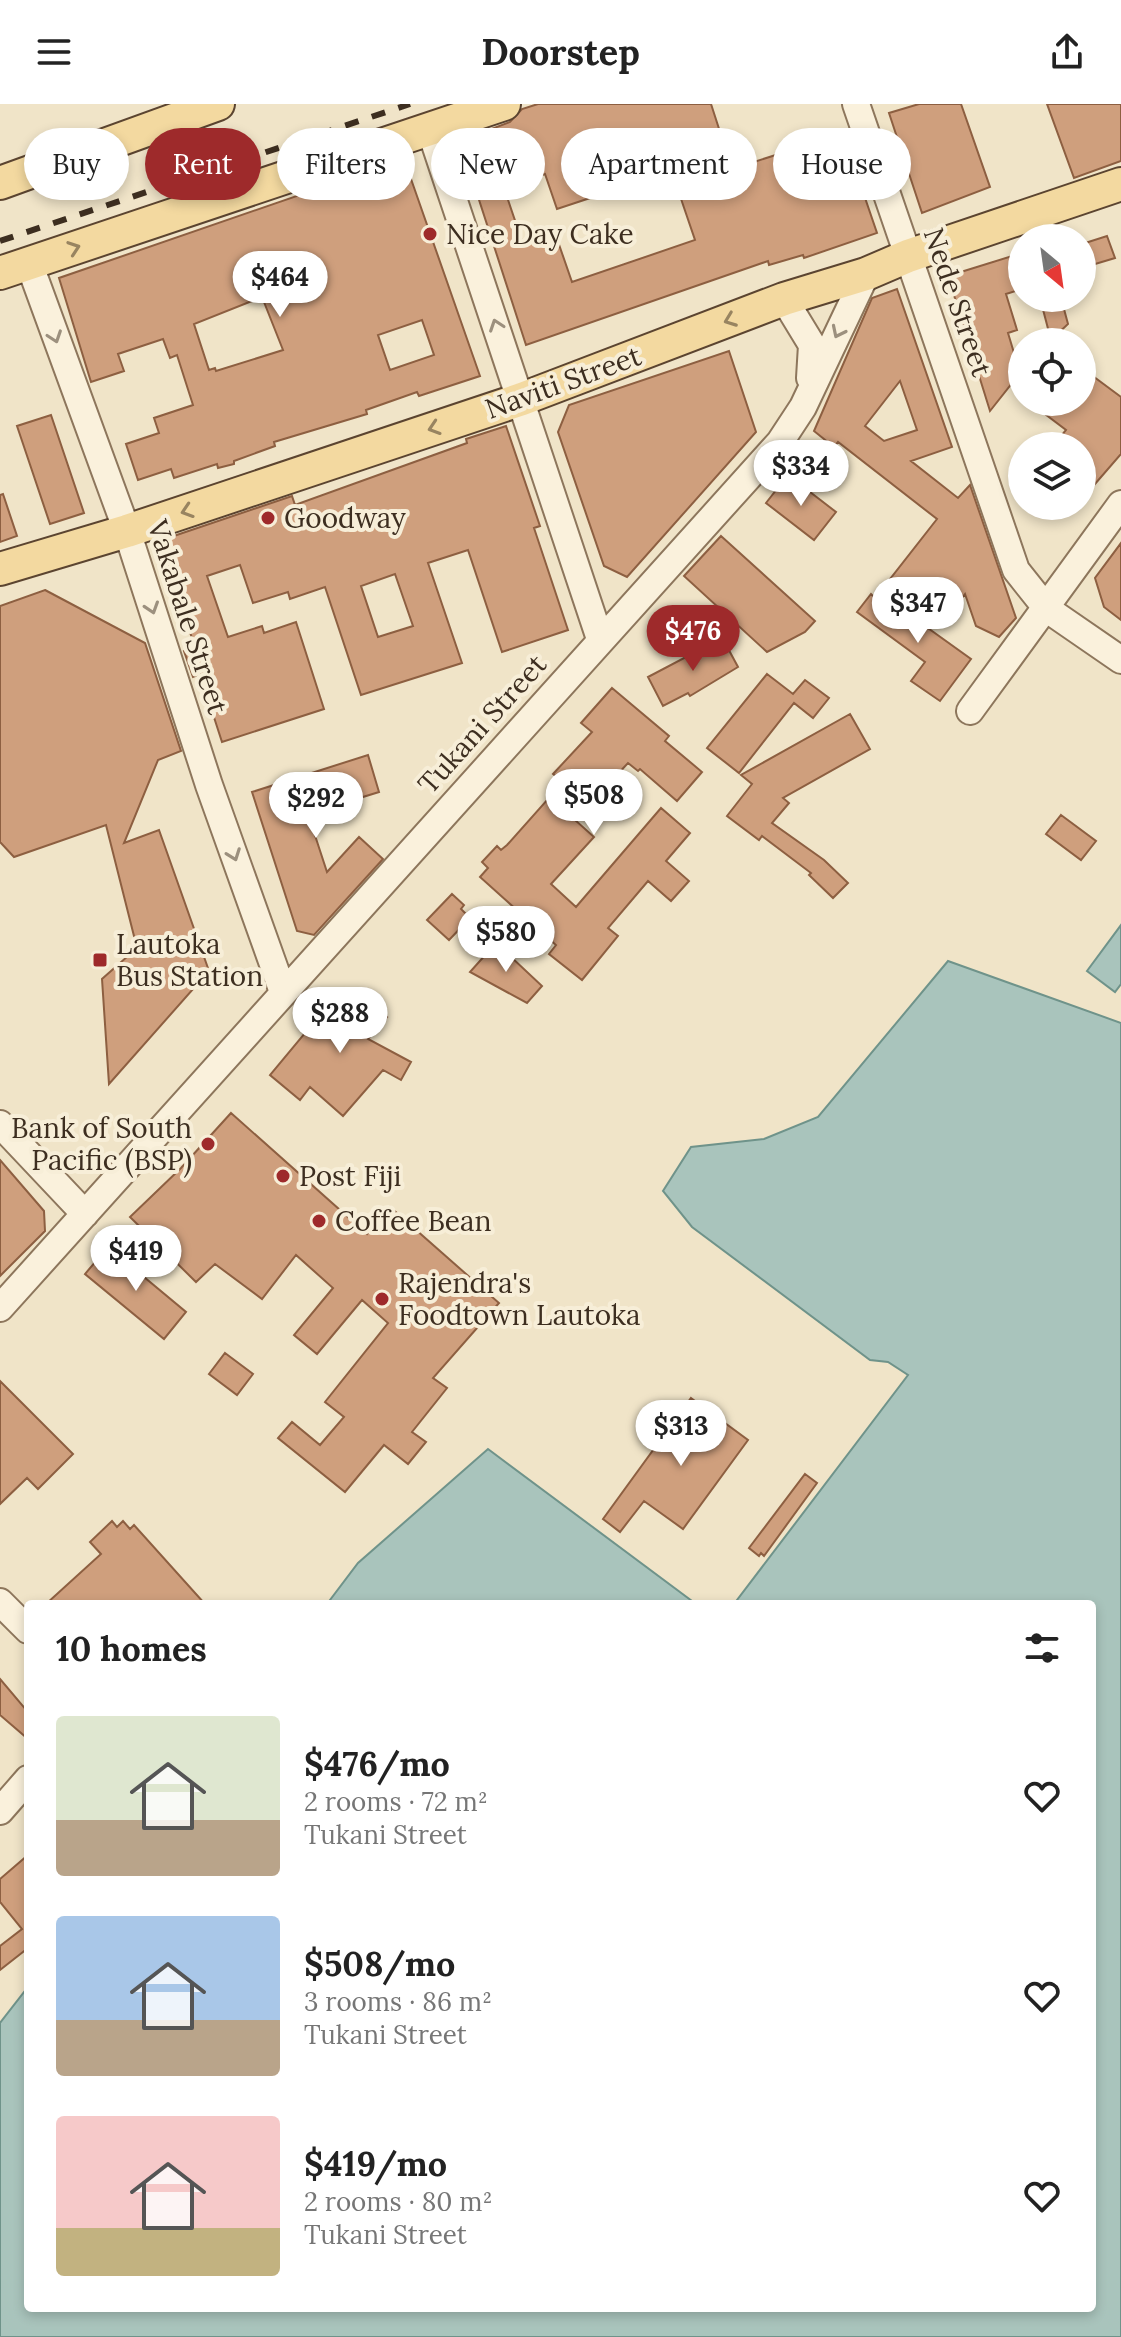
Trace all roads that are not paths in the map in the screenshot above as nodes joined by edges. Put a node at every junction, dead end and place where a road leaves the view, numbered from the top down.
1 (218, 104) edge
2 (504, 104) edge
3 (856, 104) edge
4 (430, 129) junction
5 (0, 183) edge
6 (1121, 184) edge
7 (908, 256) junction
8 (15, 268) edge
9 (866, 274) junction
10 (784, 299) junction
11 (810, 390) junction
12 (522, 399) junction
13 (1121, 504) edge
14 (127, 531) junction
15 (0, 569) edge
16 (1047, 609) junction
17 (600, 639) junction
18 (1121, 660) edge
19 (970, 711) dead end
20 (283, 992) junction
21 (0, 1124) edge
22 (85, 1214) junction
23 (0, 1308) edge
24 (0, 1602) edge
25 (24, 1626) edge
26 (24, 1784) edge
27 (0, 1811) edge

1 - 5 main road
2 - 4 main road
3 - 7 street, Nede Street
8 -> 4 main road
12 -> 4 street
6 - 7 main road, Naviti Street
7 - 9 main road, Naviti Street
7 - 16 street, Nede Street
8 -> 14 street, Vakabale Street
9 - 10 main road, Naviti Street
9 -> 11 street, Tukani Street
10 - 11 street, Tukani Street
10 -> 12 main road, Naviti Street
11 - 17 street, Tukani Street
12 -> 14 main road, Naviti Street
12 - 17 street
13 - 16 street
14 - 15 main road, Naviti Street
14 -> 20 street, Vakabale Street
16 - 18 street, Nede Street
16 - 19 street
17 - 20 street, Tukani Street
20 - 22 street, Tukani Street
21 - 22 street
22 - 23 street, Tukani Street
24 - 25 street
26 - 27 street

